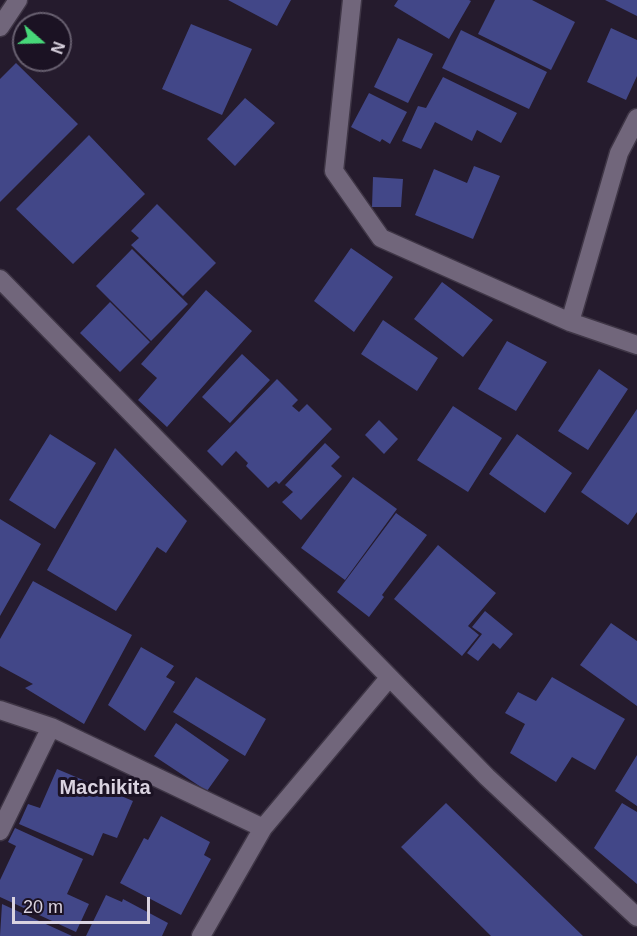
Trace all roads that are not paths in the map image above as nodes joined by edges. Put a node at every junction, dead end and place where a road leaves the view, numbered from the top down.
1 (18, 0) edge
2 (352, 0) edge
3 (0, 27) edge
4 (637, 118) edge
5 (0, 279) edge
6 (570, 322) junction
7 (637, 345) edge
8 (390, 678) junction
9 (0, 710) edge
10 (51, 727) junction
11 (263, 828) junction
12 (0, 831) edge
13 (637, 917) edge
14 (201, 936) edge

1 - 3 street
2 - 6 street
4 - 6 street
5 - 8 street
6 - 7 street
8 - 11 street
8 - 13 street
9 - 10 street
10 - 11 street
10 - 12 street
11 - 14 street

